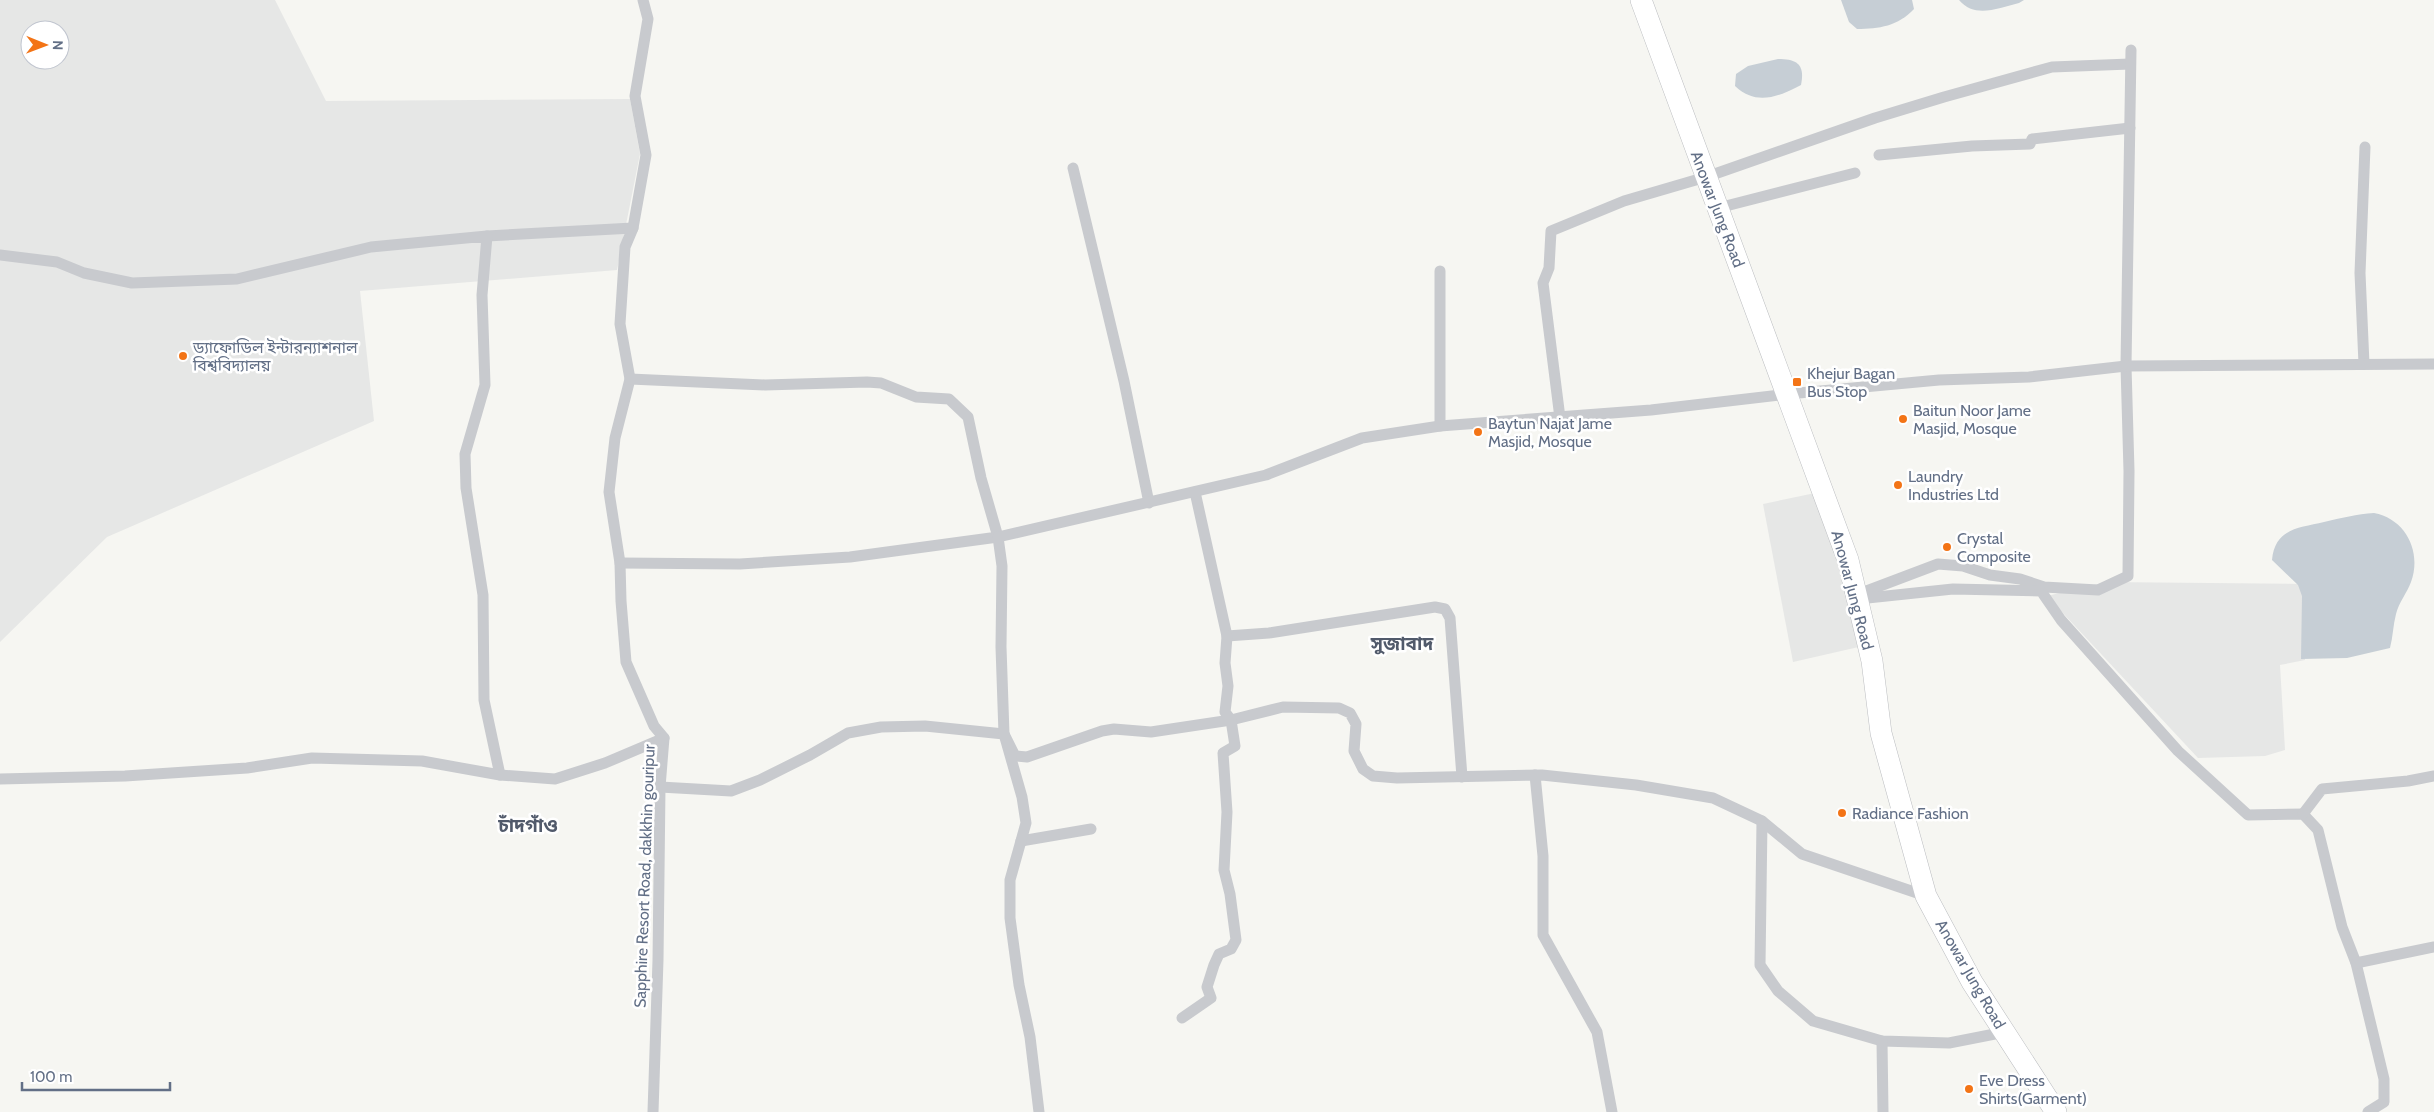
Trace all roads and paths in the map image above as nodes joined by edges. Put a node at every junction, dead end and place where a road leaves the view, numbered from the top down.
1 (643, 0) edge
2 (1641, 0) edge
3 (2130, 50) dead end
4 (2130, 64) junction
5 (2130, 128) junction
6 (2365, 147) dead end
7 (1880, 155) dead end
8 (1073, 168) dead end
9 (1855, 173) dead end
10 (1706, 177) junction
11 (1718, 208) junction
12 (632, 228) junction
13 (487, 236) junction
14 (0, 255) edge
15 (1440, 272) dead end
16 (2364, 364) junction
17 (2434, 364) edge
18 (2126, 366) junction
19 (630, 380) junction
20 (1788, 394) junction
21 (1560, 418) junction
22 (1440, 426) junction
23 (1195, 492) junction
24 (1149, 503) junction
25 (998, 537) junction
26 (620, 564) junction
27 (1857, 597) junction
28 (1227, 636) junction
29 (1231, 720) junction
30 (1004, 734) junction
31 (664, 738) junction
32 (500, 775) junction
33 (1534, 775) junction
34 (2434, 776) edge
35 (1462, 777) junction
36 (0, 779) edge
37 (660, 787) junction
38 (2303, 814) junction
39 (1762, 821) junction
40 (1091, 829) dead end
41 (1021, 841) junction
42 (1926, 896) junction
43 (2434, 947) edge
44 (2356, 962) junction
45 (1182, 1018) dead end
46 (2005, 1032) junction
47 (1882, 1041) junction
48 (653, 1112) edge
49 (1039, 1112) edge
50 (1612, 1112) edge
51 (1883, 1112) edge
52 (2056, 1112) edge
53 (2368, 1112) edge

1 - 12 street, Sapphire Resort Road, dakkhin gouripur
2 - 10 highway, Anowar Jung Road
3 - 4 street
4 - 5 street
4 - 10 street
5 - 7 street
5 - 18 street
6 - 16 street
8 - 24 street
9 - 11 street
10 - 11 highway, Anowar Jung Road
10 - 21 street
11 - 20 highway, Anowar Jung Road
12 - 13 street
12 - 19 street, Sapphire Resort Road, dakkhin gouripur
13 - 14 street
13 - 32 street
15 - 22 street
16 - 17 street
16 - 18 street
18 - 20 street
18 - 27 street
19 - 25 street
19 - 26 street, Sapphire Resort Road, dakkhin gouripur
20 - 21 street
20 - 27 highway, Anowar Jung Road
21 - 22 street
22 - 23 street
23 - 24 street
23 - 28 street
24 - 25 street
25 - 26 street
25 - 30 street
26 - 31 street, Sapphire Resort Road, dakkhin gouripur
27 - 38 street
27 - 42 highway, Anowar Jung Road
28 - 29 street
28 - 35 street
29 - 30 street
29 - 35 street
29 - 45 street
30 - 37 street
30 - 41 street
31 - 32 street
31 - 37 street, Sapphire Resort Road, dakkhin gouripur
32 - 36 street
33 - 35 street
33 - 39 street
33 - 50 street
34 - 38 street
37 - 48 street, Sapphire Resort Road, dakkhin gouripur
38 - 44 street
39 - 42 street
39 - 47 street
40 - 41 street
41 - 49 street
42 - 46 highway, Anowar Jung Road
43 - 44 street
44 - 53 street
46 - 47 street
46 - 52 highway, Anowar Jung Road
47 - 51 street

